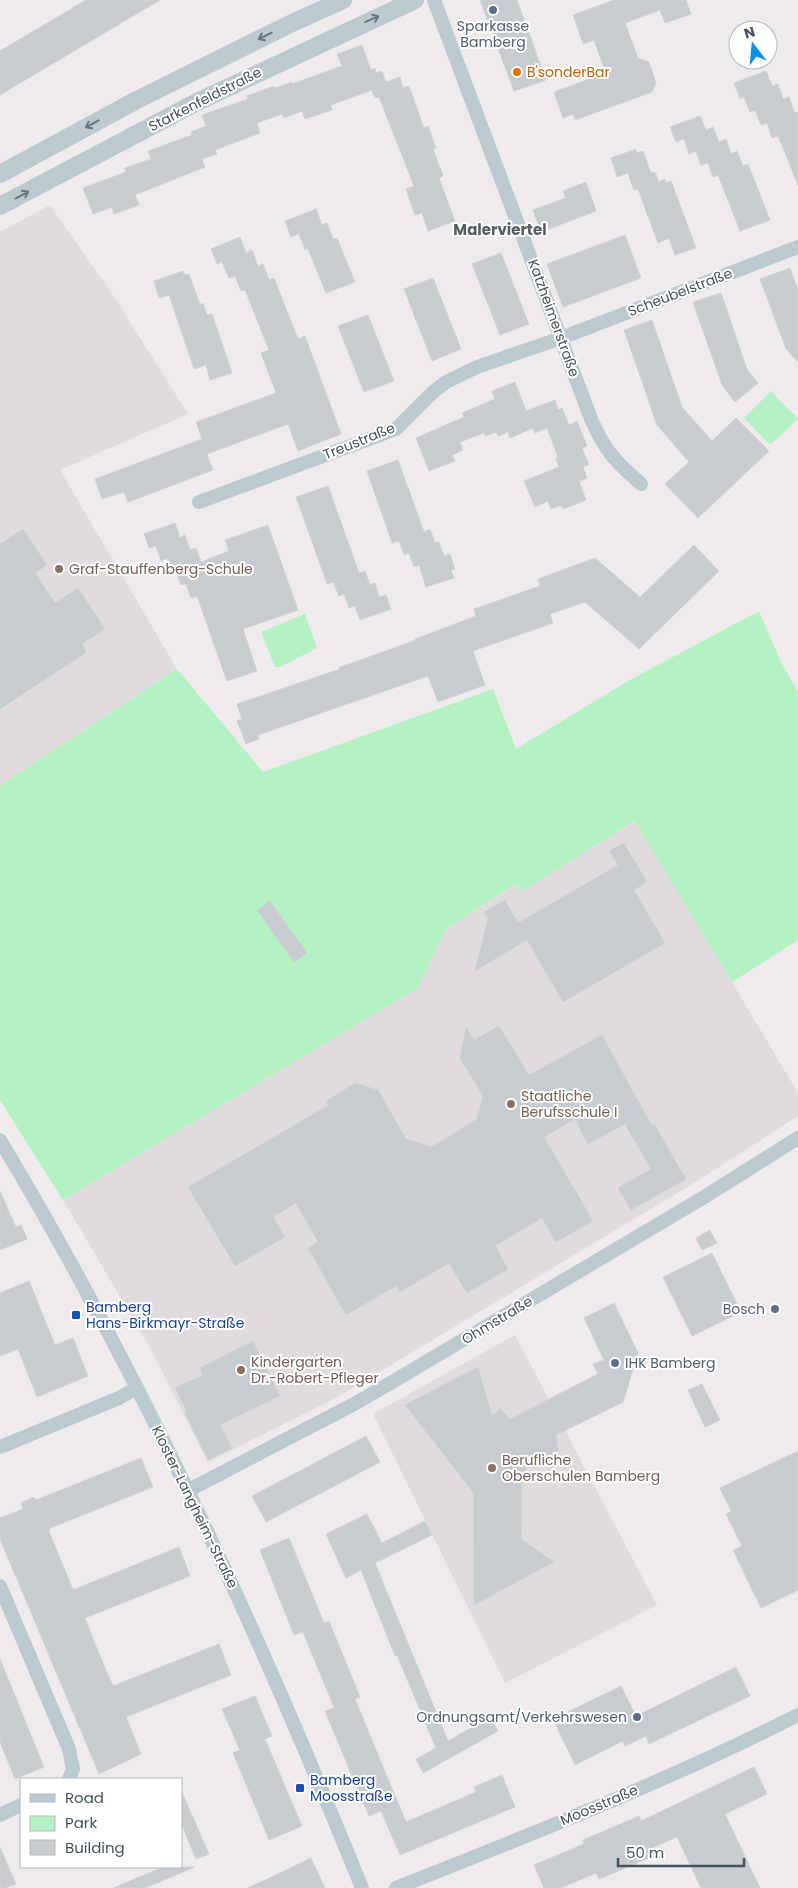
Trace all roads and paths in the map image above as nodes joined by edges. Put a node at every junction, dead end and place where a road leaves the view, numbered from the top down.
1 (343, 0) edge
2 (415, 0) edge
3 (434, 0) edge
4 (0, 174) edge
5 (0, 206) edge
6 (798, 247) edge
7 (562, 338) junction
8 (641, 484) dead end
9 (199, 502) dead end
10 (798, 1138) edge
11 (0, 1140) edge
12 (137, 1388) junction
13 (0, 1447) edge
14 (189, 1490) junction
15 (0, 1586) edge
16 (798, 1715) edge
17 (69, 1778) edge
18 (20, 1805) edge
19 (0, 1815) edge
20 (362, 1888) edge
21 (396, 1888) edge

1 -> 4 street, Starkenfeldstraße
5 -> 2 street, Starkenfeldstraße
3 - 7 street, Katzheimerstraße
6 - 7 street, Scheubelstraße
7 - 8 street, Katzheimerstraße
7 - 9 street, Treustraße
10 - 14 street, Ohmstraße
11 - 12 street, Kloster-Langheim-Straße
12 - 13 street
12 - 14 street, Kloster-Langheim-Straße
14 - 20 street, Kloster-Langheim-Straße
15 - 17 street
16 - 21 street, Moosstraße
18 - 19 street

